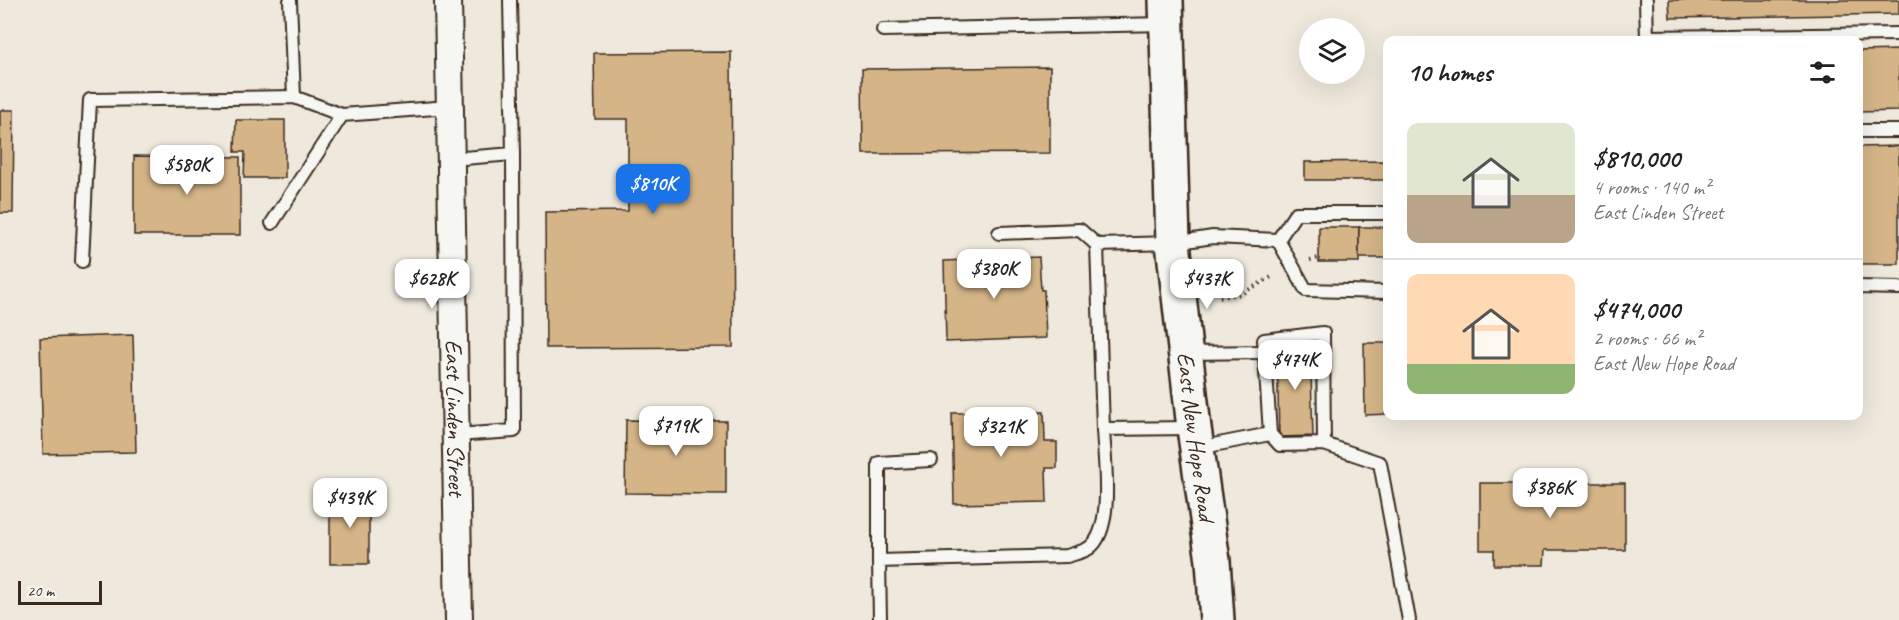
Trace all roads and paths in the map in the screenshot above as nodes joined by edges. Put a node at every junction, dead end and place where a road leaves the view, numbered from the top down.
1 (448, 0) edge
2 (510, 0) edge
3 (1646, 0) edge
4 (290, 1) edge
5 (1166, 12) edge
6 (883, 30) dead end
7 (1899, 34) edge
8 (1647, 36) edge
9 (1798, 36) edge
10 (294, 97) junction
11 (449, 107) junction
12 (342, 115) junction
13 (1863, 131) edge
14 (1899, 131) edge
15 (513, 154) junction
16 (451, 159) junction
17 (1383, 213) edge
18 (272, 223) dead end
19 (999, 233) dead end
20 (1278, 240) junction
21 (1173, 243) junction
22 (1097, 245) junction
23 (82, 261) dead end
24 (1273, 276) dead end
25 (1863, 287) edge
26 (1899, 288) edge
27 (1383, 292) edge
28 (1220, 297) dead end
29 (1265, 352) junction
30 (1187, 353) junction
31 (1103, 429) junction
32 (1270, 434) junction
33 (456, 435) junction
34 (1196, 438) junction
35 (1324, 444) junction
36 (931, 460) dead end
37 (879, 561) junction
38 (459, 620) edge
39 (880, 620) edge
40 (1217, 620) edge
41 (1409, 620) edge

1 - 11 street, East Linden Street
2 - 15 lane
3 - 8 lane
4 - 10 lane
5 - 6 lane
5 - 21 street, East New Hope Road
7 - 9 lane
10 - 12 lane
10 - 23 lane
11 - 12 lane
11 - 16 street, East Linden Street
12 - 18 lane
13 - 14 lane
15 - 16 lane
15 - 33 lane
16 - 33 street, East Linden Street
17 - 20 lane
19 - 22 lane
20 - 21 lane
20 - 27 lane
21 - 22 lane
21 - 30 street, East New Hope Road
22 - 31 lane
24 - 28 path
25 - 26 lane
29 - 30 lane
29 - 32 lane
29 - 35 lane
30 - 34 street, East New Hope Road
31 - 34 lane
31 - 37 lane
32 - 34 lane
32 - 35 lane
33 - 38 street, East Linden Street
34 - 40 street, East New Hope Road
35 - 41 lane
36 - 37 lane
37 - 39 lane

